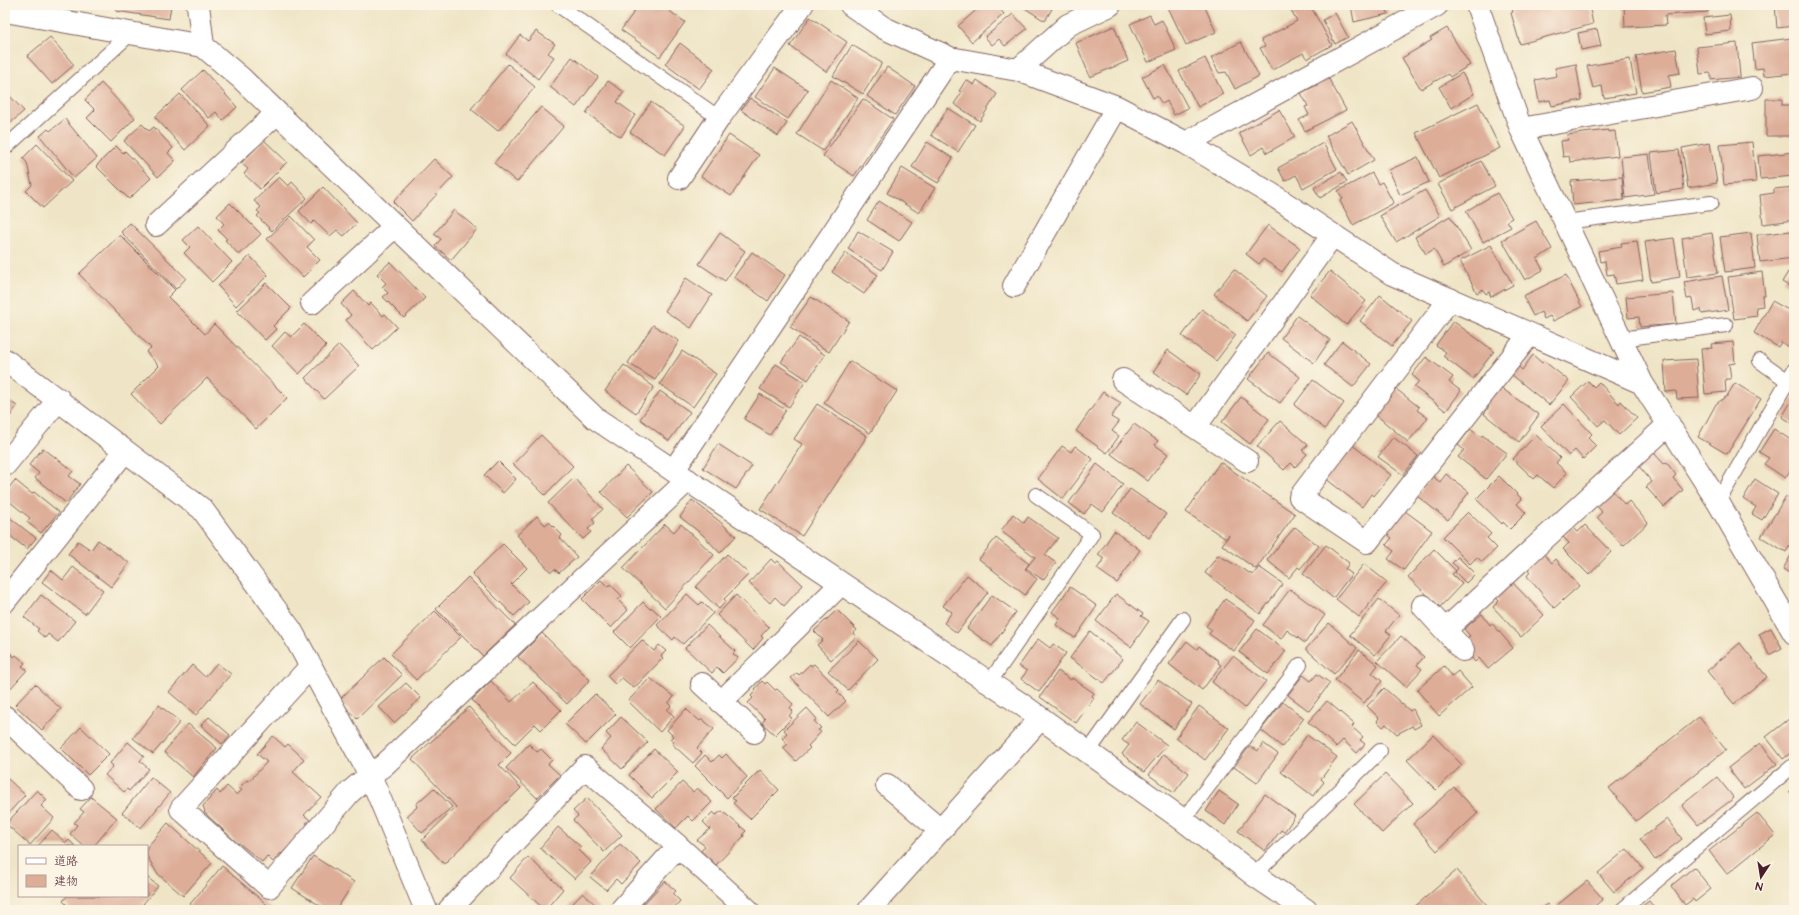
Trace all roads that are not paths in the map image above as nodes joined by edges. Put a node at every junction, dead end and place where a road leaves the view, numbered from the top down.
1 (198, 5) edge
2 (558, 5) edge
3 (802, 5) edge
4 (851, 5) edge
5 (1110, 5) edge
6 (1437, 5) edge
7 (1477, 5) edge
8 (5, 11) edge
9 (130, 34) junction
10 (203, 46) junction
11 (950, 58) junction
12 (1018, 70) junction
13 (1752, 88) dead end
14 (1117, 107) junction
15 (277, 113) junction
16 (719, 118) junction
17 (1521, 129) junction
18 (1186, 143) junction
19 (5, 148) edge
20 (679, 178) dead end
21 (1712, 203) dead end
22 (1565, 222) junction
23 (156, 225) dead end
24 (394, 226) junction
25 (1332, 236) junction
26 (1014, 286) dead end
27 (1450, 299) junction
28 (312, 303) dead end
29 (1726, 324) dead end
30 (1530, 334) junction
31 (1621, 339) junction
32 (5, 360) edge
33 (1760, 361) dead end
34 (1791, 375) edge
35 (1123, 380) dead end
36 (1642, 383) junction
37 (59, 399) junction
38 (1669, 424) junction
39 (1195, 428) junction
40 (125, 451) junction
41 (1247, 461) dead end
42 (5, 465) edge
43 (681, 475) junction
44 (1036, 495) dead end
45 (1718, 502) junction
46 (841, 584) junction
47 (5, 601) edge
48 (1423, 606) dead end
49 (1183, 619) dead end
50 (1445, 630) junction
51 (1794, 633) edge
52 (1463, 650) dead end
53 (1300, 665) dead end
54 (311, 666) junction
55 (989, 683) junction
56 (702, 684) dead end
57 (721, 702) junction
58 (5, 717) edge
59 (1041, 718) junction
60 (754, 732) dead end
61 (1380, 751) dead end
62 (1088, 752) junction
63 (1794, 766) edge
64 (370, 775) junction
65 (887, 785) dead end
66 (81, 789) dead end
67 (1183, 820) junction
68 (940, 830) junction
69 (678, 846) junction
70 (1254, 875) junction
71 (426, 910) edge
72 (449, 910) edge
73 (621, 910) edge
74 (748, 910) edge
75 (869, 910) edge
76 (1306, 910) edge
77 (1622, 910) edge

1 - 10 street
2 - 16 lane
3 - 16 street
4 - 11 street
5 - 12 street
6 - 18 street
7 - 17 street
8 - 9 street
9 - 10 street
9 - 19 lane
10 - 15 street
11 - 12 street
11 - 43 street
12 - 14 street
13 - 17 street
14 - 18 street
14 - 26 street
15 - 23 street
15 - 24 street
16 - 20 street
17 - 22 street
18 - 25 street
21 - 22 lane
22 - 31 street
24 - 28 street
24 - 43 street
25 - 27 street
25 - 39 street
27 - 30 street
27 - 30 street
29 - 31 lane
30 - 36 street
31 - 36 street
32 - 37 street
33 - 34 lane
34 - 45 lane
35 - 39 street
36 - 38 street
37 - 40 street
37 - 42 street
38 - 45 street
38 - 50 street
39 - 41 street
40 - 47 street
40 - 54 street
43 - 46 street
43 - 64 street
44 - 55 lane
45 - 51 street
46 - 55 street
46 - 57 street
48 - 50 street
49 - 62 lane
50 - 52 street
53 - 67 lane
54 - 64 street
54 - 64 street
55 - 59 street
56 - 57 street
57 - 60 street
58 - 66 street
59 - 62 street
59 - 68 street
61 - 70 lane
62 - 67 street
63 - 77 lane
64 - 71 street
65 - 68 street
67 - 70 street
68 - 75 street
69 - 72 street
69 - 73 street
69 - 74 street
70 - 76 street

